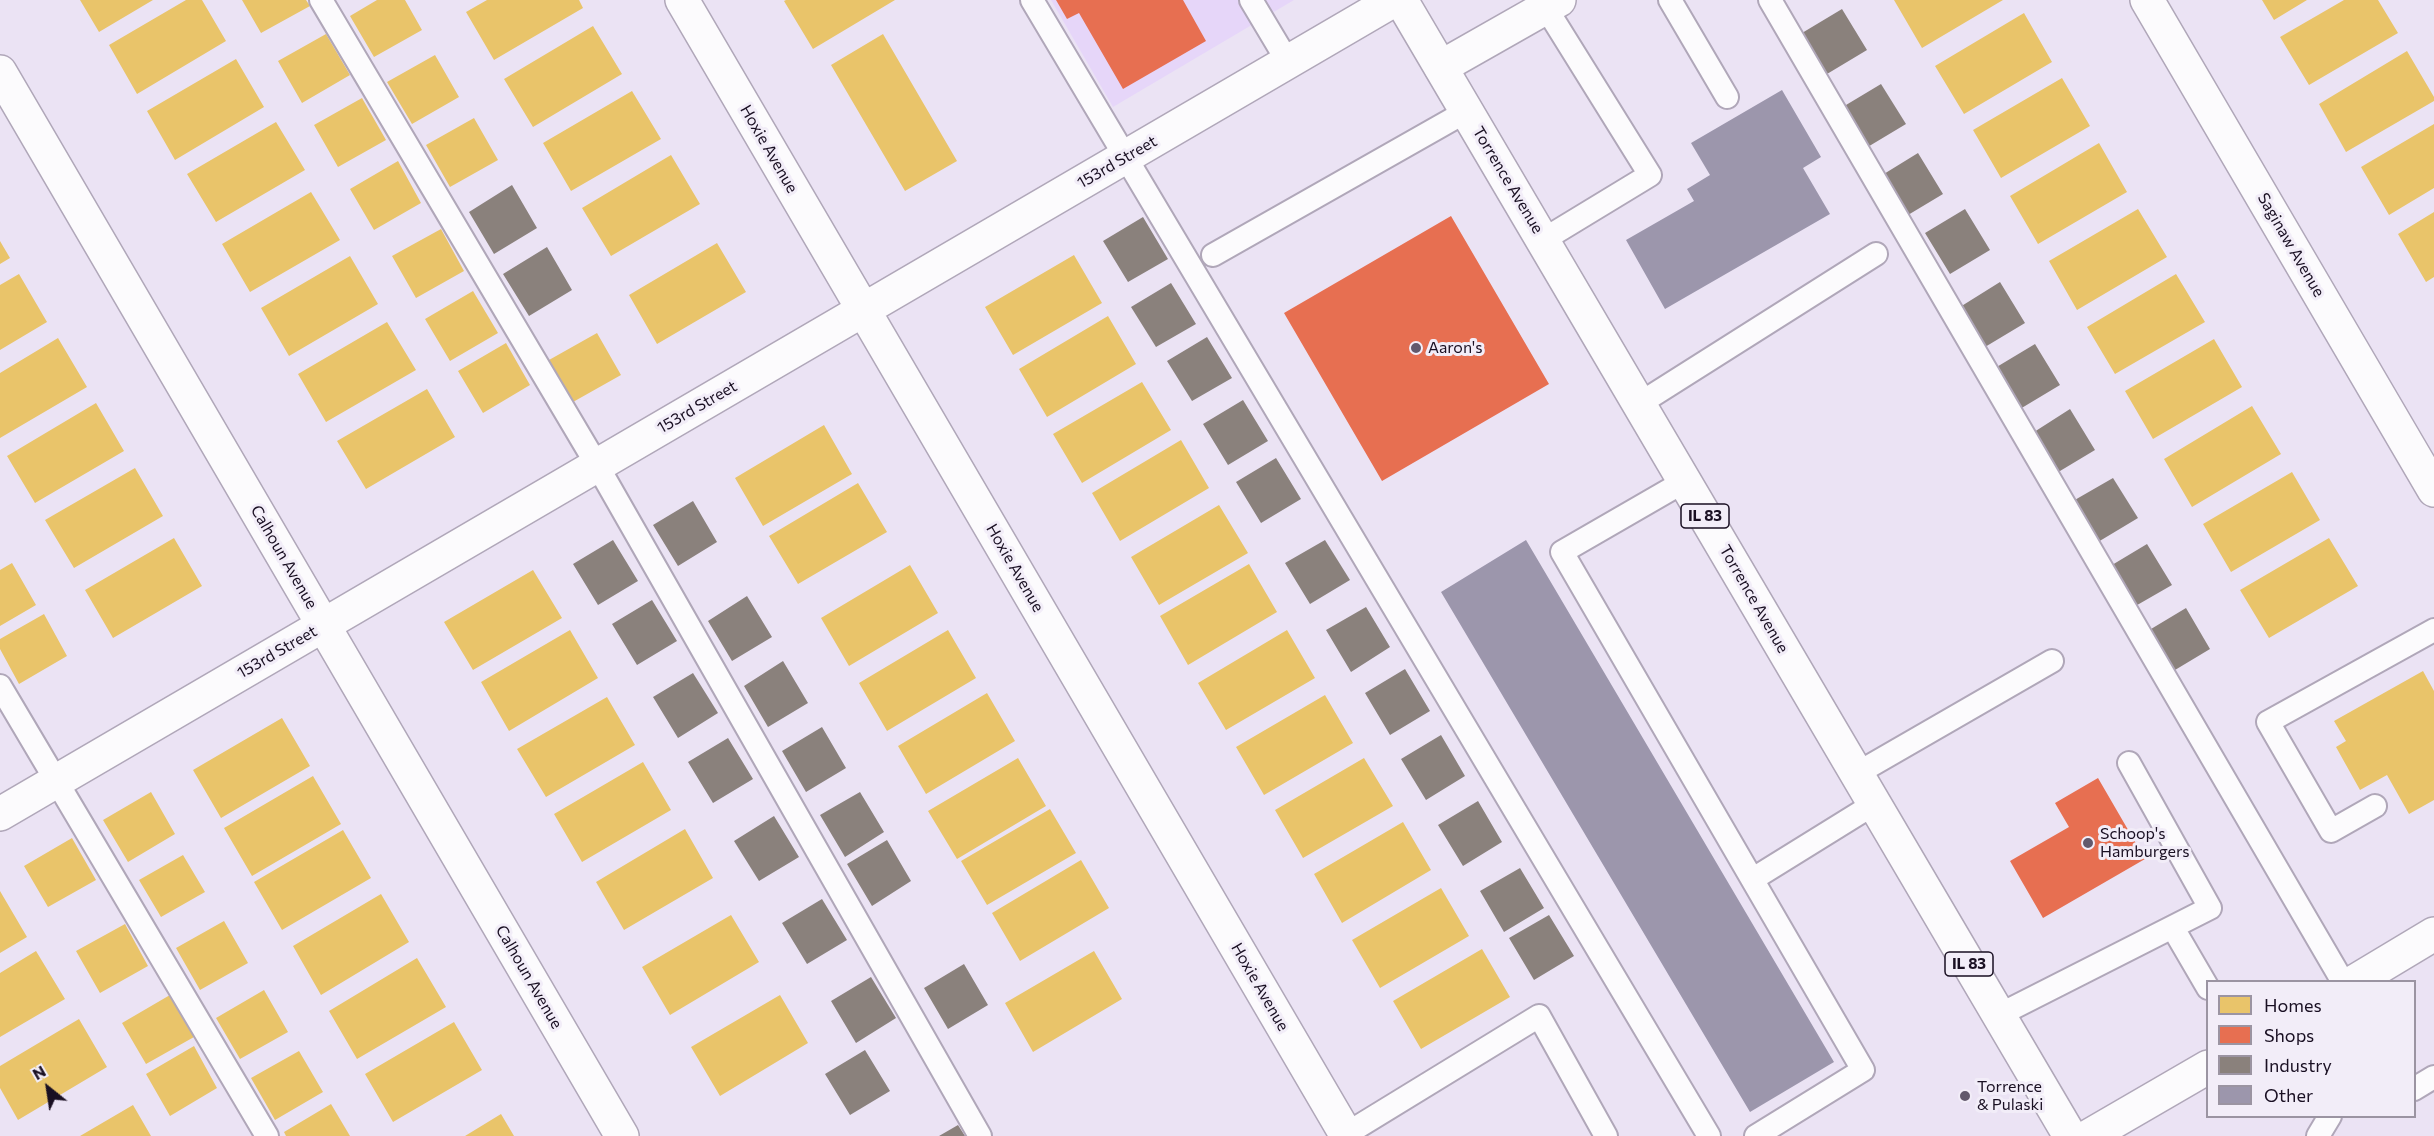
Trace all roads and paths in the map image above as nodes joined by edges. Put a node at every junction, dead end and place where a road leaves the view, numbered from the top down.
1 (321, 0) edge
2 (682, 0) edge
3 (1032, 0) edge
4 (1251, 0) edge
5 (1394, 0) edge
6 (1401, 0) edge
7 (1670, 0) edge
8 (1770, 0) edge
9 (2147, 0) edge
10 (1553, 4) edge
11 (1288, 62) junction
12 (1441, 67) junction
13 (0, 72) edge
14 (1727, 97) dead end
15 (1467, 111) junction
16 (1125, 157) junction
17 (1543, 240) junction
18 (1876, 254) dead end
19 (1213, 255) dead end
20 (863, 310) junction
21 (1640, 404) junction
22 (597, 465) junction
23 (1685, 481) junction
24 (2434, 490) edge
25 (324, 625) junction
26 (2434, 630) edge
27 (2052, 661) dead end
28 (0, 686) edge
29 (2128, 763) dead end
30 (1856, 774) junction
31 (56, 781) junction
32 (1875, 804) junction
33 (2375, 806) dead end
34 (0, 814) edge
35 (1753, 879) junction
36 (2173, 928) junction
37 (2434, 934) edge
38 (2342, 980) edge
39 (2356, 980) edge
40 (2206, 985) edge
41 (1999, 1015) junction
42 (2206, 1068) edge
43 (2434, 1077) edge
44 (2416, 1088) edge
45 (2329, 1118) edge
46 (1346, 1135) edge
47 (267, 1136) edge
48 (622, 1136) edge
49 (980, 1136) edge
50 (1606, 1136) edge
51 (1709, 1136) edge
52 (1756, 1136) edge
53 (2070, 1136) edge
54 (2089, 1136) edge
55 (2318, 1136) edge

1 - 22 lane
2 - 20 street, Hoxie Avenue
3 - 16 lane
4 - 11 lane
5 - 11 street, 153rd Street
6 - 12 street, Torrence Avenue / IL 83
7 - 14 lane
8 - 38 lane
9 - 24 street, Saginaw Avenue
10 - 12 street
10 - 17 lane
11 - 16 street, 153rd Street
12 - 15 street, Torrence Avenue / IL 83
13 - 25 street, Calhoun Avenue
15 - 17 street, Torrence Avenue / IL 83
15 - 19 lane
16 - 20 street, 153rd Street
16 - 51 lane
17 - 21 street, Torrence Avenue / IL 83
18 - 21 lane
20 - 22 street, 153rd Street
20 - 46 street, Hoxie Avenue
21 - 23 street, Torrence Avenue / IL 83
22 - 25 street, 153rd Street
22 - 49 lane
23 - 30 street, Torrence Avenue / IL 83
23 - 35 lane
25 - 31 street, 153rd Street
25 - 48 street, Calhoun Avenue
26 - 33 lane
27 - 30 lane
28 - 31 lane
29 - 36 lane
30 - 32 street, Torrence Avenue / IL 83
31 - 34 street, 153rd Street
31 - 47 lane
32 - 35 lane
32 - 41 street, Torrence Avenue / IL 83
35 - 52 lane
36 - 40 lane
36 - 41 lane
37 - 39 street
41 - 53 street, Torrence Avenue / IL 83
42 - 54 street
43 - 44 lane
45 - 55 lane
46 - 50 lane

